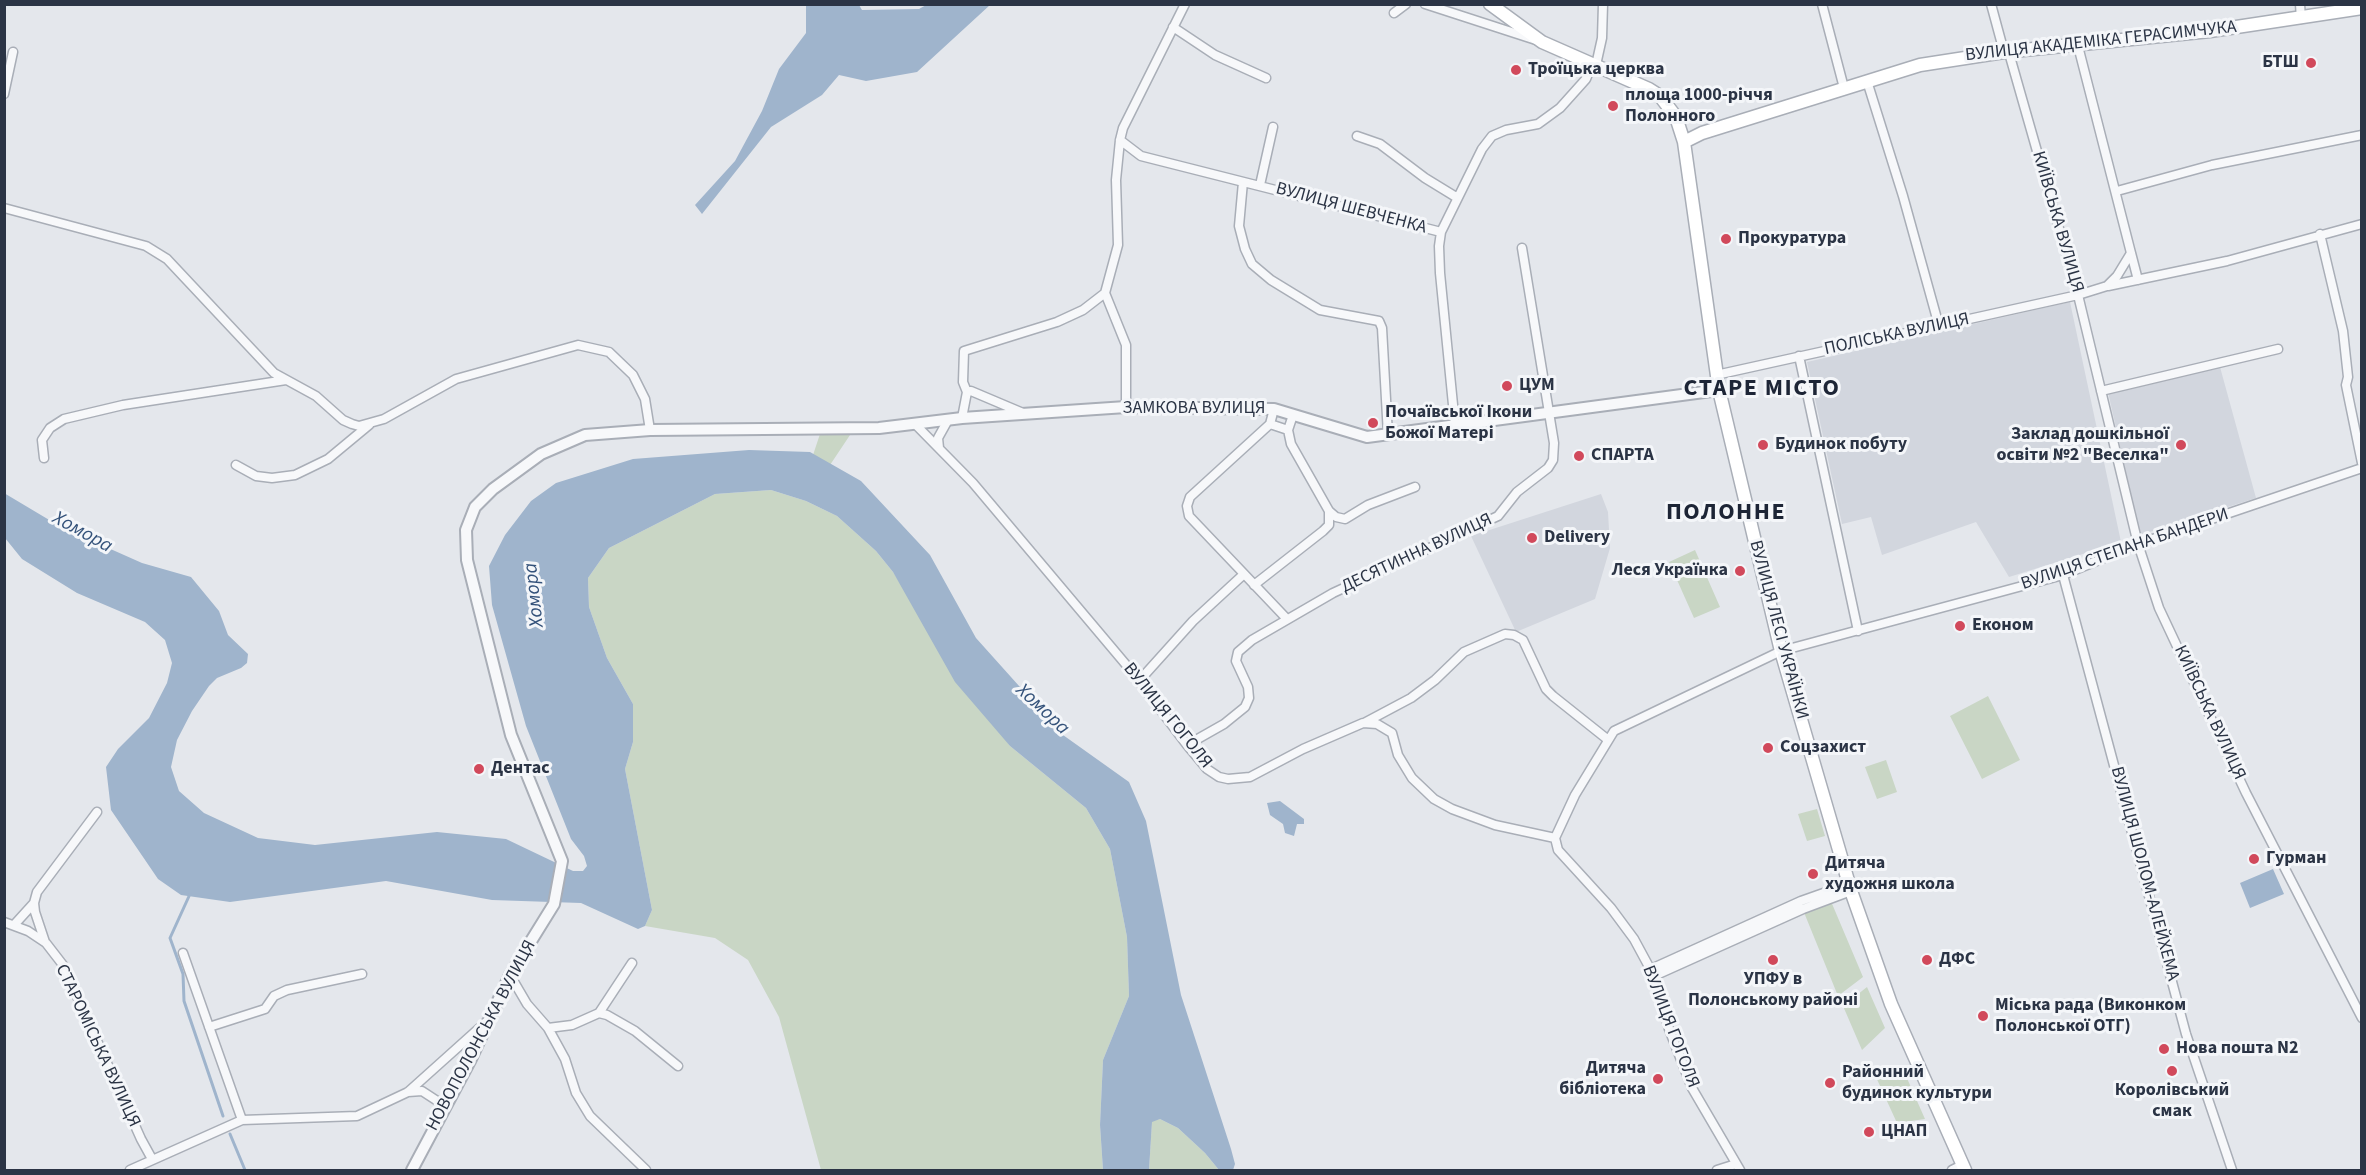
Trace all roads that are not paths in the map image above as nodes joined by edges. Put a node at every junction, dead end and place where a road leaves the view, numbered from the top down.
1 (1185, 4) edge
2 (1406, 4) edge
3 (1425, 4) edge
4 (1490, 4) edge
5 (1603, 4) edge
6 (1822, 4) edge
7 (1991, 4) edge
8 (2300, 4) edge
9 (2361, 8) edge
10 (1394, 13) dead end
11 (2301, 19) junction
12 (1173, 27) junction
13 (1542, 42) junction
14 (2078, 45) junction
15 (13, 52) dead end
16 (2006, 52) junction
17 (1594, 64) junction
18 (1266, 78) dead end
19 (1867, 81) junction
20 (1844, 88) junction
21 (4, 93) edge
22 (1274, 127) dead end
23 (2361, 135) edge
24 (1357, 136) dead end
25 (1120, 140) junction
26 (1684, 142) junction
27 (1137, 154) junction
28 (1118, 159) junction
29 (1243, 182) junction
30 (1260, 185) junction
31 (2117, 191) junction
32 (1456, 197) junction
33 (4, 208) edge
34 (2361, 224) edge
35 (1441, 232) junction
36 (2320, 234) junction
37 (1522, 248) dead end
38 (2131, 253) junction
39 (2138, 280) junction
40 (2107, 286) junction
41 (1105, 293) junction
42 (2078, 295) junction
43 (1940, 326) junction
44 (2278, 349) dead end
45 (1799, 356) junction
46 (1716, 375) junction
47 (274, 377) junction
48 (1719, 390) junction
49 (2101, 391) junction
50 (967, 392) junction
51 (1126, 407) junction
52 (1274, 409) junction
53 (1549, 413) junction
54 (1026, 415) junction
55 (1293, 415) junction
56 (962, 418) junction
57 (343, 420) junction
58 (948, 420) junction
59 (371, 423) junction
60 (915, 423) junction
61 (1270, 424) junction
62 (1455, 425) junction
63 (650, 430) junction
64 (1288, 430) junction
65 (1388, 435) junction
66 (349, 442) junction
67 (939, 449) junction
68 (45, 458) dead end
69 (2361, 463) edge
70 (236, 465) dead end
71 (2361, 468) edge
72 (1415, 488) dead end
73 (1329, 511) junction
74 (1345, 519) junction
75 (1323, 531) junction
76 (2138, 544) junction
77 (1244, 574) junction
78 (2063, 575) junction
79 (1254, 585) junction
80 (1286, 618) junction
81 (1858, 631) junction
82 (1781, 651) junction
83 (1138, 681) junction
84 (1392, 708) junction
85 (1363, 723) junction
86 (1392, 733) junction
87 (1607, 739) junction
88 (1187, 745) junction
89 (97, 812) dead end
90 (1555, 837) junction
91 (1850, 887) junction
92 (34, 903) junction
93 (554, 904) joint
94 (4, 922) edge
95 (14, 925) junction
96 (46, 943) junction
97 (183, 953) dead end
98 (633, 963) dead end
99 (1653, 973) junction
100 (362, 974) dead end
101 (510, 975) junction
102 (498, 1000) junction
103 (599, 1013) junction
104 (2361, 1018) edge
105 (209, 1027) junction
106 (548, 1028) junction
107 (678, 1066) dead end
108 (408, 1092) junction
109 (445, 1106) junction
110 (242, 1120) junction
111 (152, 1159) junction
112 (1738, 1167) edge
113 (1960, 1169) edge
114 (130, 1170) edge
115 (412, 1170) edge
116 (646, 1170) edge
117 (1717, 1170) edge
118 (2232, 1170) edge

1 - 12 street
2 - 10 street
3 - 13 street, ВУЛИЦЯ ЛЕСІ УКРАЇНКИ
4 - 13 main road, ВУЛИЦЯ ЛЕСІ УКРАЇНКИ
5 - 17 street
6 - 20 street
7 - 16 street, КИЇВСЬКА ВУЛИЦЯ
8 - 11 street
9 - 11 main road, ВУЛИЦЯ АКАДЕМІКА ГЕРАСИМЧУКА
11 - 14 main road, ВУЛИЦЯ АКАДЕМІКА ГЕРАСИМЧУКА
12 - 18 street
12 - 25 street
13 - 17 main road, ВУЛИЦЯ ЛЕСІ УКРАЇНКИ
14 - 16 main road, ВУЛИЦЯ АКАДЕМІКА ГЕРАСИМЧУКА
14 - 31 street
15 - 21 street
16 - 19 main road, ВУЛИЦЯ АКАДЕМІКА ГЕРАСИМЧУКА
16 - 42 street, КИЇВСЬКА ВУЛИЦЯ
17 - 26 main road, ВУЛИЦЯ ЛЕСІ УКРАЇНКИ
17 - 32 street, ВУЛИЦЯ ШЕВЧЕНКА
19 - 20 main road, ВУЛИЦЯ АКАДЕМІКА ГЕРАСИМЧУКА
19 - 43 street
20 - 26 main road, ВУЛИЦЯ АКАДЕМІКА ГЕРАСИМЧУКА
22 - 30 street, ВУЛИЦЯ ШЕВЧЕНКА
23 - 31 street
24 - 32 street
25 - 27 street, ВУЛИЦЯ ШЕВЧЕНКА
25 - 28 street
26 - 46 main road, ВУЛИЦЯ ЛЕСІ УКРАЇНКИ
27 - 28 street
27 - 29 street, ВУЛИЦЯ ШЕВЧЕНКА
28 - 41 street
29 - 30 street, ВУЛИЦЯ ШЕВЧЕНКА
29 - 65 street
30 - 35 street, ВУЛИЦЯ ШЕВЧЕНКА
31 - 38 street
32 - 35 street, ВУЛИЦЯ ШЕВЧЕНКА
33 - 47 street
34 - 36 street
35 - 62 street, ВУЛИЦЯ ШЕВЧЕНКА
36 - 39 street
36 - 69 street
37 - 53 street
38 - 39 street
38 - 40 street
39 - 40 street
40 - 42 street, ПОЛІСЬКА ВУЛИЦЯ
41 - 50 street
41 - 51 street
42 - 43 street, ПОЛІСЬКА ВУЛИЦЯ
42 - 49 street, КИЇВСЬКА ВУЛИЦЯ
43 - 45 street, ПОЛІСЬКА ВУЛИЦЯ
44 - 49 street
45 - 46 street, ПОЛІСЬКА ВУЛИЦЯ
45 - 81 street
46 - 48 main road, ВУЛИЦЯ ЛЕСІ УКРАЇНКИ
47 - 57 street
47 - 68 street
48 - 53 street, ЗАМКОВА ВУЛИЦЯ
48 - 82 main road, ВУЛИЦЯ ЛЕСІ УКРАЇНКИ
49 - 76 street, КИЇВСЬКА ВУЛИЦЯ
50 - 54 street
50 - 56 street
51 - 52 street, ЗАМКОВА ВУЛИЦЯ
51 - 54 street, ЗАМКОВА ВУЛИЦЯ
52 - 55 street, ЗАМКОВА ВУЛИЦЯ
52 - 61 street
53 - 62 street, ЗАМКОВА ВУЛИЦЯ
53 - 80 street, ДЕСЯТИННА ВУЛИЦЯ
54 - 56 street, ЗАМКОВА ВУЛИЦЯ
55 - 64 street
55 - 65 street, ЗАМКОВА ВУЛИЦЯ
56 - 58 street, ЗАМКОВА ВУЛИЦЯ
57 - 59 street
57 - 66 street
58 - 60 street, ЗАМКОВА ВУЛИЦЯ
58 - 67 street
59 - 63 street
59 - 66 street
60 - 63 street, ЗАМКОВА ВУЛИЦЯ
60 - 67 street, ВУЛИЦЯ ГОГОЛЯ
61 - 64 street
61 - 77 street
62 - 65 street, ЗАМКОВА ВУЛИЦЯ
63 - 93 street, ЗАМКОВА ВУЛИЦЯ
64 - 73 street
66 - 70 street
67 - 83 street, ВУЛИЦЯ ГОГОЛЯ
71 - 76 street, ВУЛИЦЯ СТЕПАНА БАНДЕРИ
72 - 74 street
73 - 74 street
73 - 75 street
74 - 75 street
75 - 79 street
76 - 78 street, ВУЛИЦЯ СТЕПАНА БАНДЕРИ
76 - 104 street, КИЇВСЬКА ВУЛИЦЯ
77 - 79 street
77 - 83 street
78 - 81 street, ВУЛИЦЯ СТЕПАНА БАНДЕРИ
78 - 118 street, ВУЛИЦЯ ШОЛОМ-АЛЕЙХЕМА
79 - 80 street
80 - 88 street, ДЕСЯТИННА ВУЛИЦЯ
81 - 82 street, ВУЛИЦЯ СТЕПАНА БАНДЕРИ
82 - 87 street, ВУЛИЦЯ СТЕПАНА БАНДЕРИ
82 - 91 main road, ВУЛИЦЯ ЛЕСІ УКРАЇНКИ
83 - 88 street, ВУЛИЦЯ ГОГОЛЯ
84 - 85 street, ВУЛИЦЯ ГОГОЛЯ
84 - 86 street
84 - 87 street, ВУЛИЦЯ ГОГОЛЯ
85 - 86 street
85 - 88 street, ВУЛИЦЯ ГОГОЛЯ
86 - 90 street
87 - 90 street
89 - 92 street
90 - 99 street, ВУЛИЦЯ ГОГОЛЯ
91 - 99 street
91 - 113 main road, ВУЛИЦЯ ЛЕСІ УКРАЇНКИ
92 - 95 street
92 - 96 street
93 - 101 street, НОВОПОЛОНСЬКА ВУЛИЦЯ
94 - 95 street, СТАРОМІСЬКА ВУЛИЦЯ
95 - 96 street, СТАРОМІСЬКА ВУЛИЦЯ
96 - 111 street, СТАРОМІСЬКА ВУЛИЦЯ
97 - 105 street
98 - 103 street
99 - 112 street, ВУЛИЦЯ ГОГОЛЯ
100 - 105 street
101 - 102 street, НОВОПОЛОНСЬКА ВУЛИЦЯ
101 - 106 street
102 - 108 street
102 - 109 street, НОВОПОЛОНСЬКА ВУЛИЦЯ
103 - 106 street
103 - 107 street
105 - 110 street
106 - 116 street
108 - 109 street
108 - 110 street
109 - 115 street, НОВОПОЛОНСЬКА ВУЛИЦЯ
110 - 111 street
111 - 114 street
112 - 117 street, ВУЛИЦЯ ГОГОЛЯ

